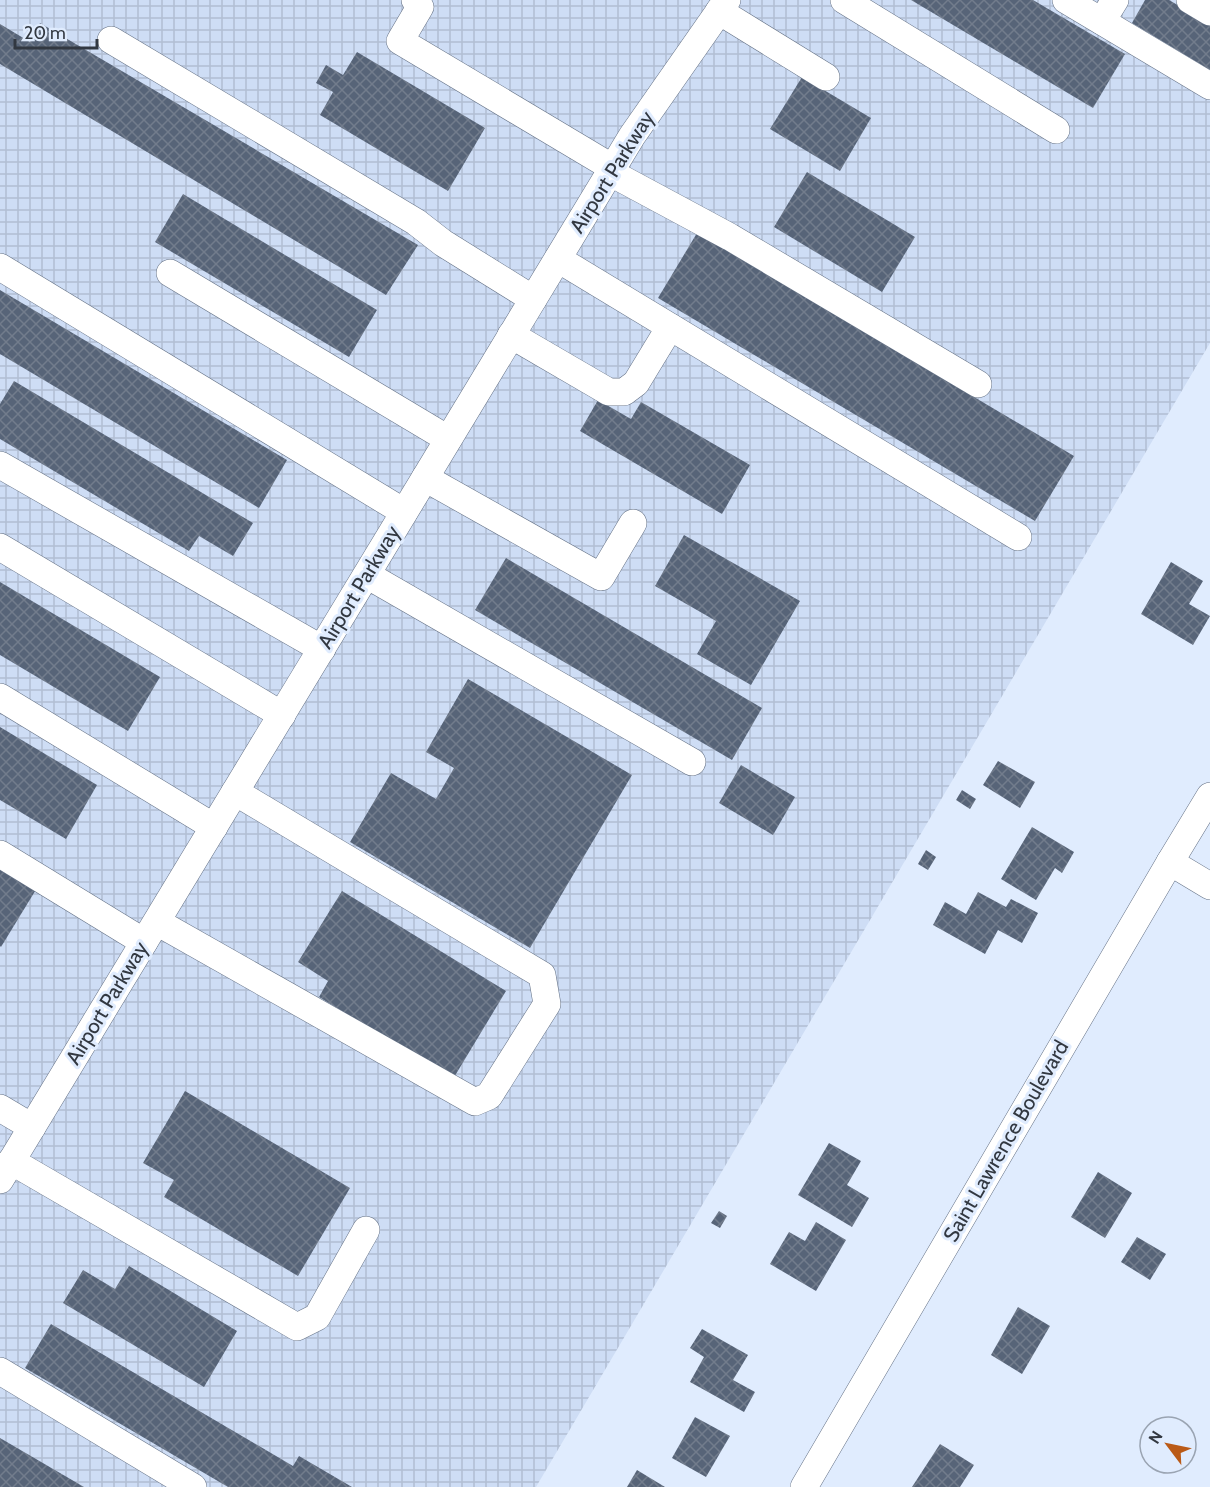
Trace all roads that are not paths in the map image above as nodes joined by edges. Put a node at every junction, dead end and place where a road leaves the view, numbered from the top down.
1 (415, 0) edge
2 (844, 0) edge
3 (1066, 0) edge
4 (1190, 0) edge
5 (723, 6) edge
6 (1109, 11) edge
7 (1210, 12) edge
8 (111, 40) dead end
9 (826, 77) dead end
10 (1210, 86) edge
11 (1056, 130) dead end
12 (612, 171) junction
13 (558, 259) junction
14 (0, 267) edge
15 (170, 273) dead end
16 (533, 299) junction
17 (670, 327) junction
18 (512, 335) junction
19 (978, 384) dead end
20 (448, 439) junction
21 (0, 465) edge
22 (425, 478) junction
23 (404, 512) junction
24 (633, 523) dead end
25 (1018, 537) dead end
26 (0, 548) edge
27 (367, 575) junction
28 (322, 650) junction
29 (0, 697) edge
30 (282, 715) junction
31 (692, 762) dead end
32 (235, 792) junction
33 (1210, 796) edge
34 (214, 827) junction
35 (0, 854) edge
36 (1170, 862) junction
37 (1210, 886) edge
38 (150, 932) junction
39 (0, 1108) edge
40 (32, 1127) junction
41 (6, 1171) edge
42 (366, 1230) dead end
43 (0, 1371) edge
44 (193, 1487) edge
45 (804, 1487) edge

1 - 12 street
2 - 11 street
3 - 6 street
4 - 7 street
5 - 9 street
5 - 12 street, Airport Parkway
6 - 10 street
8 - 16 street
12 - 13 street, Airport Parkway
12 - 19 street
13 - 16 street, Airport Parkway
13 - 17 street
14 - 23 street
15 - 20 street
16 - 18 street, Airport Parkway
17 - 18 street
17 - 25 street
18 - 20 street, Airport Parkway
20 - 22 street, Airport Parkway
21 - 28 street
22 - 23 street, Airport Parkway
22 - 24 street
23 - 27 street, Airport Parkway
26 - 30 street
27 - 28 street, Airport Parkway
27 - 31 street
28 - 30 street, Airport Parkway
29 - 34 street
30 - 32 street, Airport Parkway
32 - 34 street, Airport Parkway
32 - 38 street
33 - 36 street, Saint Lawrence Boulevard
34 - 38 street, Airport Parkway
35 - 38 street
36 - 37 street
36 - 45 street, Saint Lawrence Boulevard
38 - 40 street, Airport Parkway
39 - 40 street
40 - 41 street, Airport Parkway
41 - 42 street
43 - 44 street

